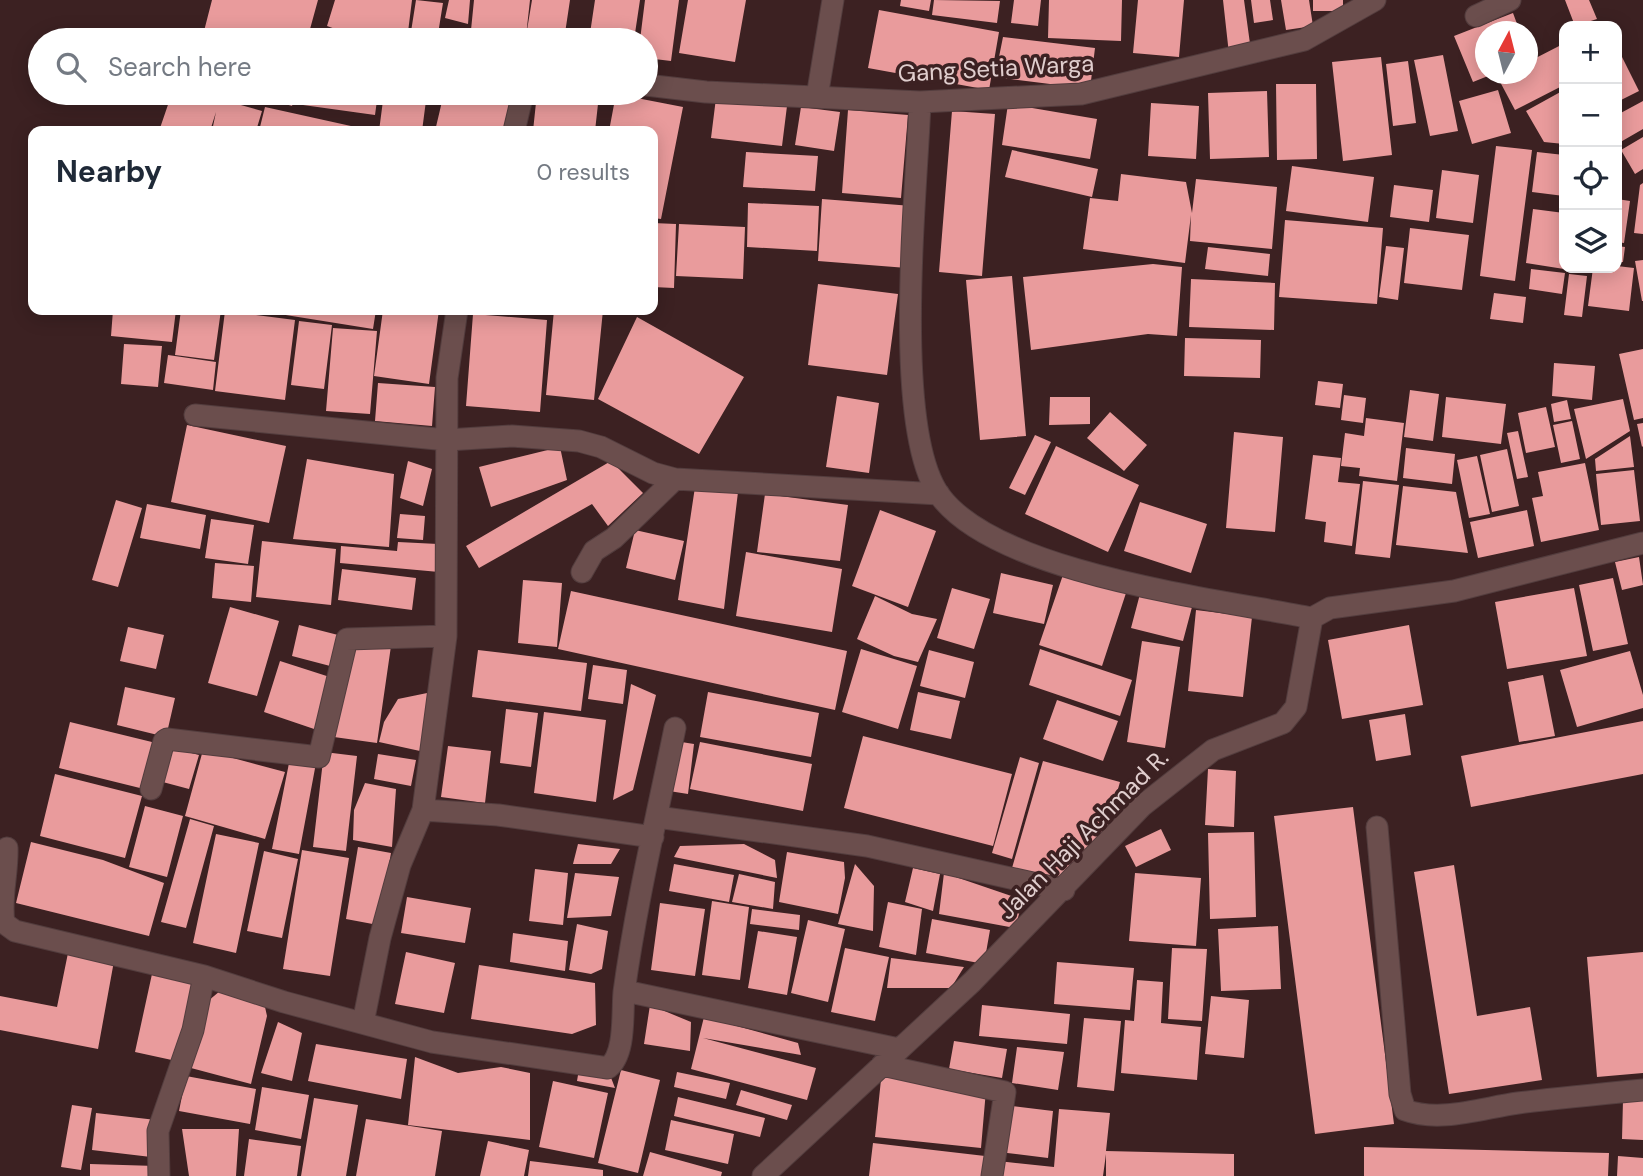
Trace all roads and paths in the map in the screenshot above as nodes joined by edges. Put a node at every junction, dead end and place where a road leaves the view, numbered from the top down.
1 (833, 0) edge
2 (1375, 0) edge
3 (1510, 0) edge
4 (1476, 16) dead end
5 (658, 87) edge
6 (817, 97) junction
7 (920, 102) junction
8 (520, 105) edge
9 (515, 126) edge
10 (456, 315) edge
11 (195, 415) dead end
12 (447, 440) junction
13 (675, 479) junction
14 (939, 495) junction
15 (1643, 543) edge
16 (582, 572) dead end
17 (1312, 618) junction
18 (446, 636) junction
19 (675, 729) dead end
20 (151, 789) dead end
21 (423, 810) junction
22 (655, 827) junction
23 (1377, 827) dead end
24 (4, 845) edge
25 (1064, 890) junction
26 (204, 976) junction
27 (625, 991) junction
28 (363, 1023) junction
29 (899, 1049) junction
30 (882, 1065) junction
31 (1643, 1090) edge
32 (159, 1176) edge
33 (763, 1176) edge
34 (992, 1176) edge

1 - 6 street
2 - 7 street, Gang Setia Warga
3 - 4 street
5 - 6 street, Gang Setia Warga
6 - 7 street, Gang Setia Warga
7 - 14 street
8 - 9 street
10 - 12 street
11 - 12 street
12 - 13 street
12 - 18 street
13 - 14 street
13 - 16 street
14 - 17 street
15 - 17 street
17 - 25 street, Jalan Haji Achmad R.
18 - 20 street
18 - 21 street
19 - 22 street
21 - 22 street
21 - 28 street
22 - 25 street
22 - 27 street
23 - 31 street
24 - 26 street
25 - 29 street, Jalan Haji Achmad R.
26 - 28 street
26 - 32 street
27 - 28 street
27 - 29 street
29 - 30 street, Jalan Haji Achmad R.
30 - 33 street, Jalan Haji Achmad R.
30 - 34 street

